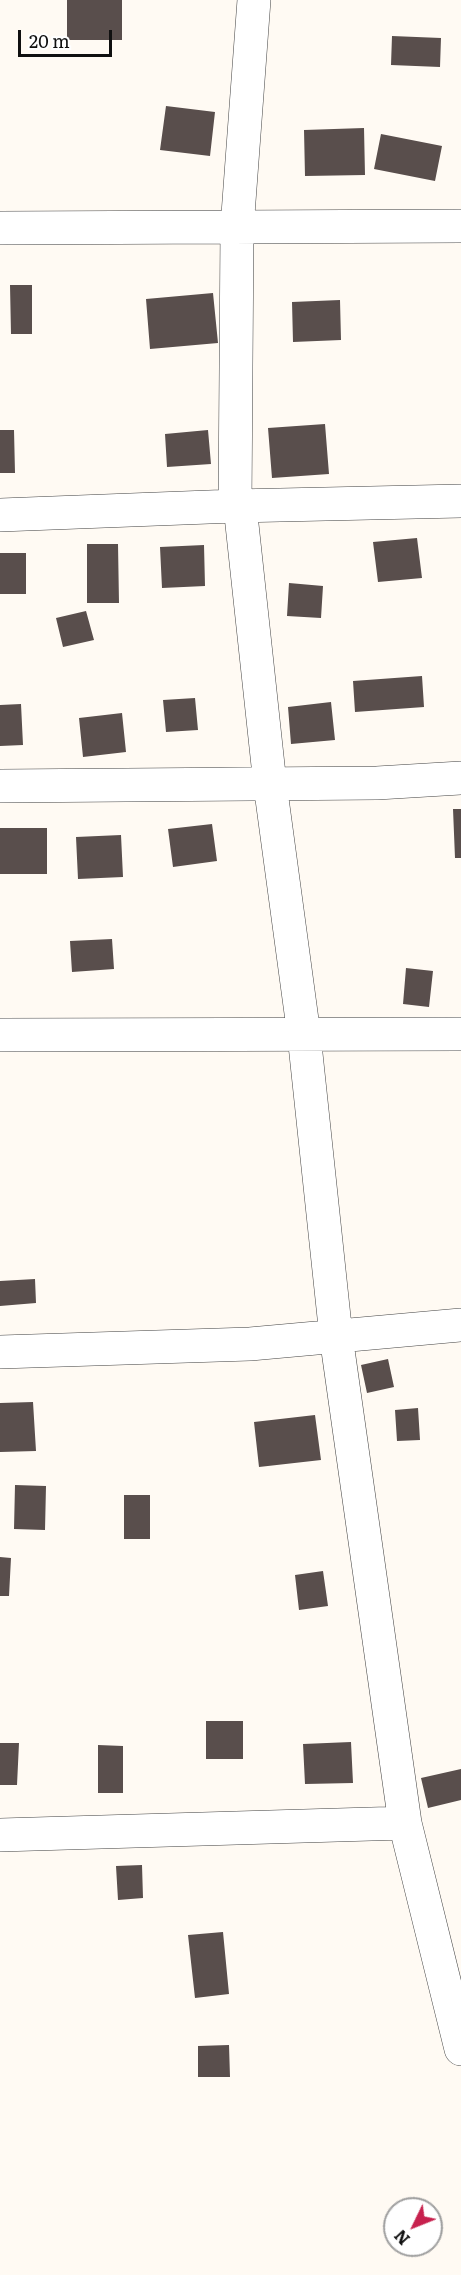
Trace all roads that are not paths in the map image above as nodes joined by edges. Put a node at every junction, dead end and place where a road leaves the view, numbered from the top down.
1 (254, 0) edge
2 (461, 226) edge
3 (0, 228) edge
4 (237, 228) junction
5 (461, 501) edge
6 (237, 506) junction
7 (0, 515) edge
8 (461, 778) edge
9 (270, 784) junction
10 (0, 786) edge
11 (461, 1034) edge
12 (0, 1035) edge
13 (304, 1035) junction
14 (461, 1324) edge
15 (336, 1336) junction
16 (0, 1352) edge
17 (405, 1823) junction
18 (0, 1835) edge
19 (461, 2049) edge

1 - 4 street
2 - 4 street
3 - 4 street
4 - 6 street
5 - 6 street
6 - 7 street
6 - 9 street
8 - 9 street
9 - 10 street
9 - 13 street
11 - 13 street
12 - 13 street
13 - 15 street
14 - 15 street
15 - 16 street
15 - 17 street
17 - 18 street
17 - 19 street

